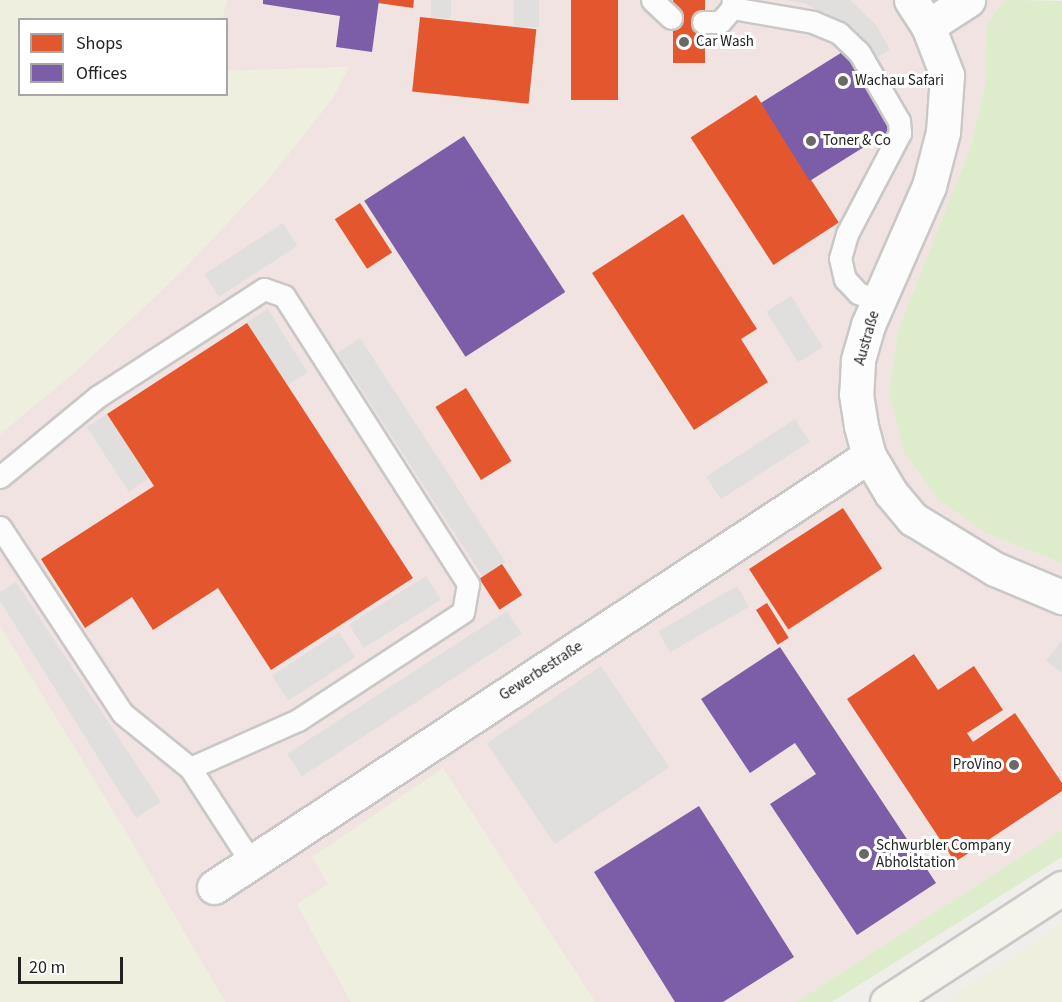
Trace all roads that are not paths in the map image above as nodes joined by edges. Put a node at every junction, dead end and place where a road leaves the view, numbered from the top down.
1 (652, 0) edge
2 (968, 0) edge
3 (733, 4) edge
4 (920, 13) edge
5 (670, 18) dead end
6 (703, 22) dead end
7 (878, 301) junction
8 (869, 456) junction
9 (0, 477) edge
10 (0, 527) edge
11 (1062, 597) edge
12 (190, 768) junction
13 (251, 862) junction
14 (214, 887) dead end
15 (1062, 888) edge
16 (887, 1002) edge

1 - 5 lane
2 - 4 street, Austraße
3 - 6 lane
3 - 7 lane
4 - 7 street, Austraße
7 - 8 street, Austraße
8 - 11 street, Austraße
8 - 13 street, Gewerbestraße
9 - 12 lane
10 - 12 lane
12 - 13 lane
13 - 14 street, Gewerbestraße
15 - 16 main road

